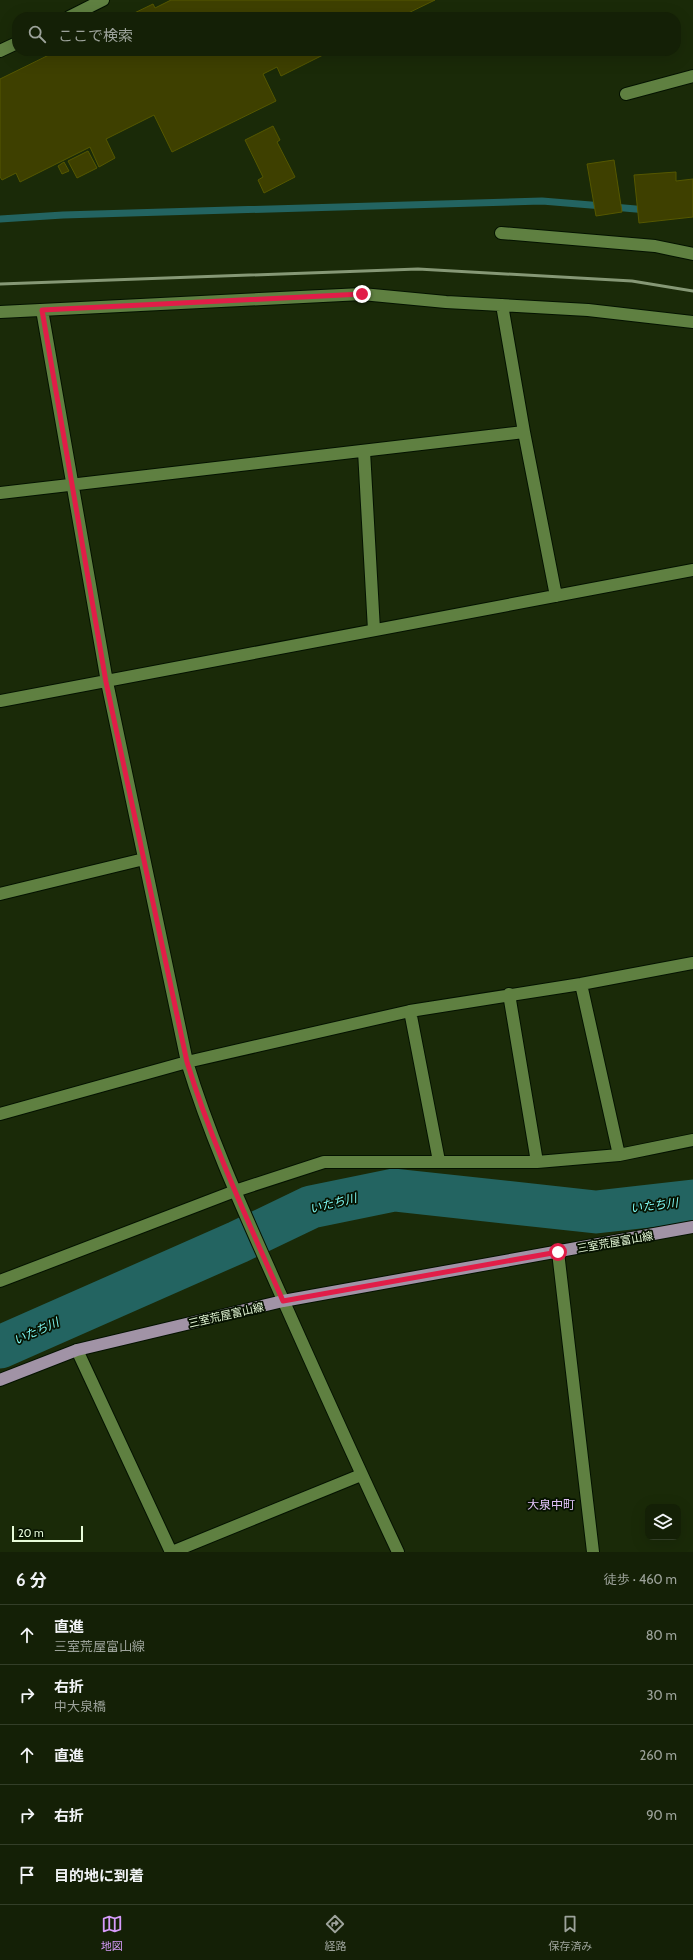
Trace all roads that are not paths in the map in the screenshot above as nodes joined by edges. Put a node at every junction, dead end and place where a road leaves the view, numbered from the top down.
1 (103, 0) edge
2 (79, 12) edge
3 (12, 45) edge
4 (0, 51) edge
5 (693, 76) edge
6 (626, 94) dead end
7 (501, 233) dead end
8 (693, 254) edge
9 (502, 305) junction
10 (42, 310) junction
11 (0, 312) edge
12 (693, 322) edge
13 (524, 432) junction
14 (364, 451) junction
15 (73, 484) junction
16 (0, 492) edge
17 (693, 570) edge
18 (556, 596) junction
19 (374, 630) junction
20 (106, 682) junction
21 (0, 701) edge
22 (144, 859) junction
23 (0, 894) edge
24 (693, 963) edge
25 (582, 984) junction
26 (509, 994) junction
27 (410, 1011) junction
28 (187, 1062) junction
29 (0, 1114) edge
30 (693, 1140) edge
31 (619, 1155) junction
32 (438, 1161) junction
33 (537, 1162) junction
34 (235, 1191) junction
35 (693, 1228) edge
36 (558, 1252) junction
37 (0, 1281) edge
38 (283, 1301) junction
39 (76, 1350) junction
40 (0, 1380) edge
41 (361, 1475) junction
42 (171, 1552) edge
43 (398, 1552) edge
44 (593, 1552) edge

1 - 2 street
3 - 4 street
5 - 6 street
7 - 8 street
9 - 10 street
9 - 12 street
9 - 13 street
10 - 11 street
10 - 15 street
13 - 14 street
13 - 18 street
14 - 15 street
14 - 19 street
15 - 16 street
15 - 20 street
17 - 18 street
18 - 19 street
19 - 20 street
20 - 21 street
20 - 22 street
22 - 23 street
22 - 28 street
24 - 25 street
25 - 26 street
25 - 31 street
26 - 27 street
26 - 33 street
27 - 28 street
27 - 32 street
28 - 29 street
28 - 34 street
30 - 31 street
31 - 33 street
32 - 33 street
32 - 34 street
34 - 37 street
34 - 38 street
35 - 36 main road, 三室荒屋富山線
36 - 38 main road, 三室荒屋富山線
36 - 44 street
38 - 39 main road, 三室荒屋富山線
38 - 41 street
39 - 40 main road, 三室荒屋富山線
39 - 42 street
41 - 42 street
41 - 43 street

